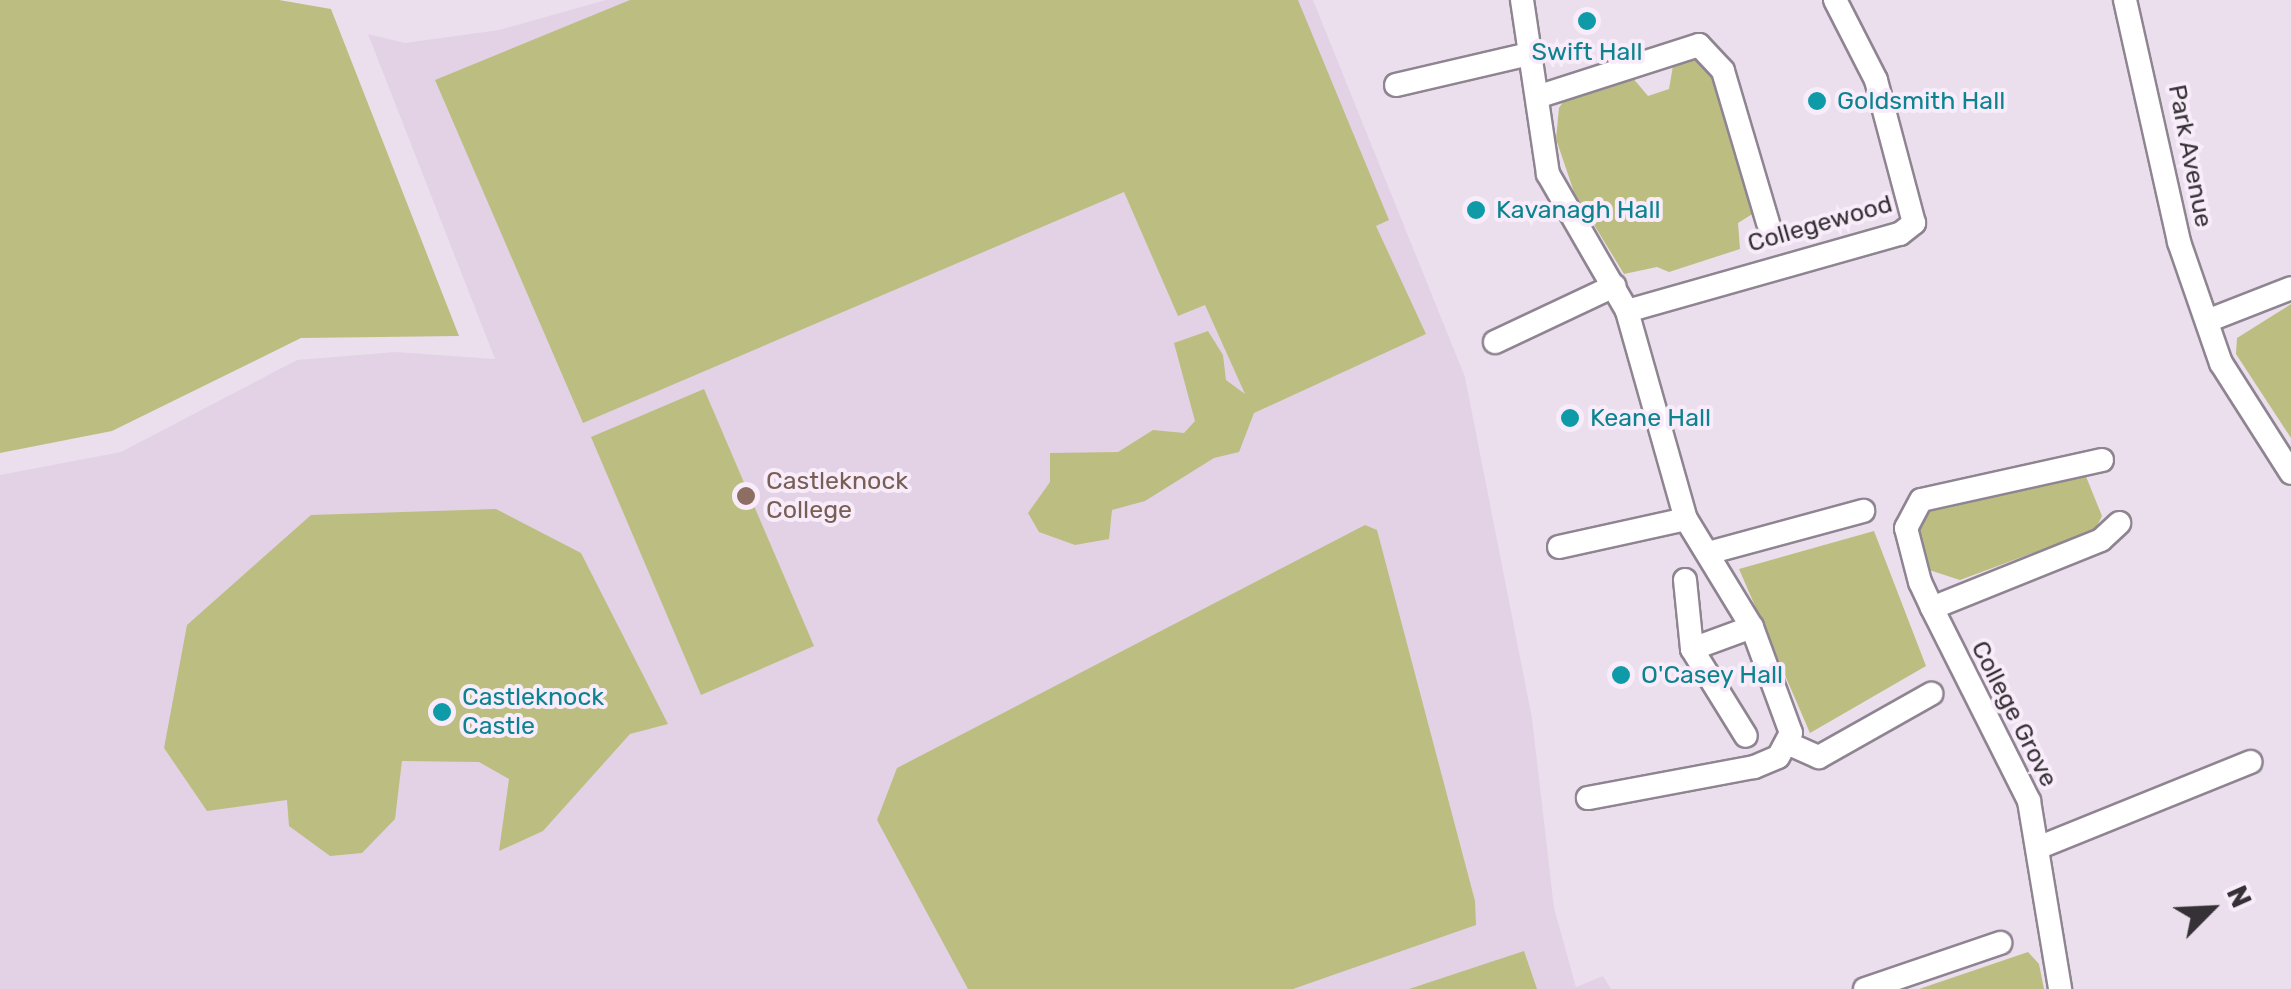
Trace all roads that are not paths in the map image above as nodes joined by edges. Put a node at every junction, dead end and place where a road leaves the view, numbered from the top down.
1 (1522, 0) edge
2 (1835, 0) edge
3 (2124, 0) edge
4 (1533, 54) junction
5 (1396, 85) dead end
6 (1540, 96) junction
7 (1768, 223) dead end
8 (1614, 286) junction
9 (2291, 288) edge
10 (1627, 311) junction
11 (2207, 322) junction
12 (1495, 342) dead end
13 (2102, 460) dead end
14 (2291, 473) edge
15 (1686, 519) junction
16 (2119, 523) dead end
17 (1854, 538) dead end
18 (1559, 548) dead end
19 (1708, 554) junction
20 (1685, 580) dead end
21 (1932, 608) junction
22 (1752, 628) junction
23 (1692, 649) junction
24 (1931, 694) dead end
25 (1746, 736) dead end
26 (1787, 743) junction
27 (2250, 762) dead end
28 (1588, 798) dead end
29 (2040, 847) junction
30 (2000, 943) dead end
31 (1865, 989) edge
32 (2060, 989) edge

1 - 4 street
2 - 10 street, Collegewood
3 - 11 street, Park Avenue
4 - 5 street
4 - 6 street
6 - 7 street, Collegewood
6 - 8 street
8 - 10 street
8 - 12 street
9 - 11 street
10 - 15 street
11 - 14 street, Park Avenue
13 - 21 street, College Grove
15 - 18 street
15 - 19 street
16 - 21 street
17 - 19 street
19 - 22 street
20 - 23 street
21 - 29 street, College Grove
22 - 23 street
22 - 26 street
23 - 25 street
24 - 26 street
26 - 28 street
27 - 29 street
29 - 32 street, College Grove
30 - 31 street

